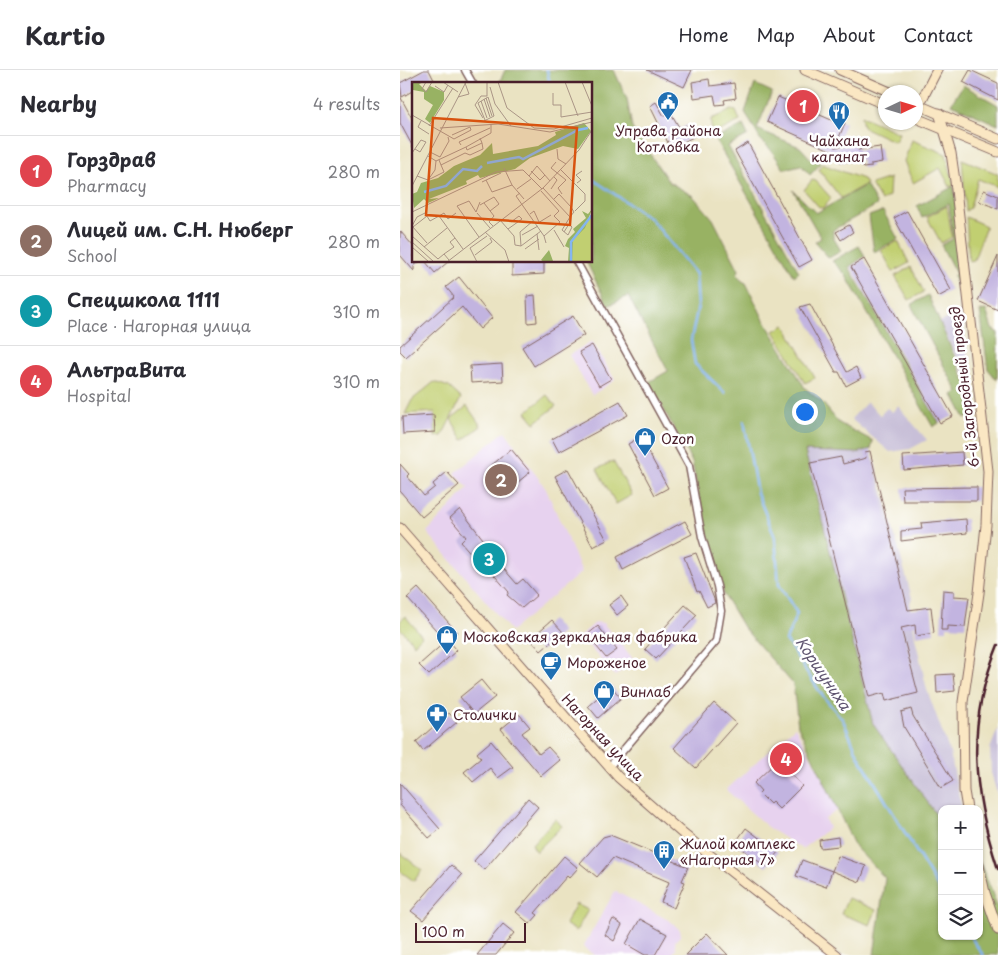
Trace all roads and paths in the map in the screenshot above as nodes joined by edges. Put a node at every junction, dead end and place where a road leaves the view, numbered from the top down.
1 (466, 70) edge
2 (805, 70) edge
3 (840, 70) edge
4 (938, 70) edge
5 (472, 82) edge
6 (878, 87) edge
7 (923, 96) edge
8 (878, 102) edge
9 (923, 109) edge
10 (939, 113) junction
11 (923, 120) edge
12 (944, 128) junction
13 (998, 139) edge
14 (998, 152) edge
15 (577, 262) edge
16 (400, 528) edge
17 (609, 767) junction
18 (967, 805) edge
19 (983, 884) edge
20 (998, 930) edge
21 (837, 955) edge

1 - 5 street
2 - 8 street
3 - 6 street
4 - 7 street
9 - 10 street
10 - 12 street, 6-й Загородный проезд
10 - 13 street
11 - 12 street
12 - 14 street
12 - 18 street, 6-й Загородный проезд
15 - 17 street
16 - 17 street, Нагорная улица
17 - 21 street, Нагорная улица
19 - 20 street

